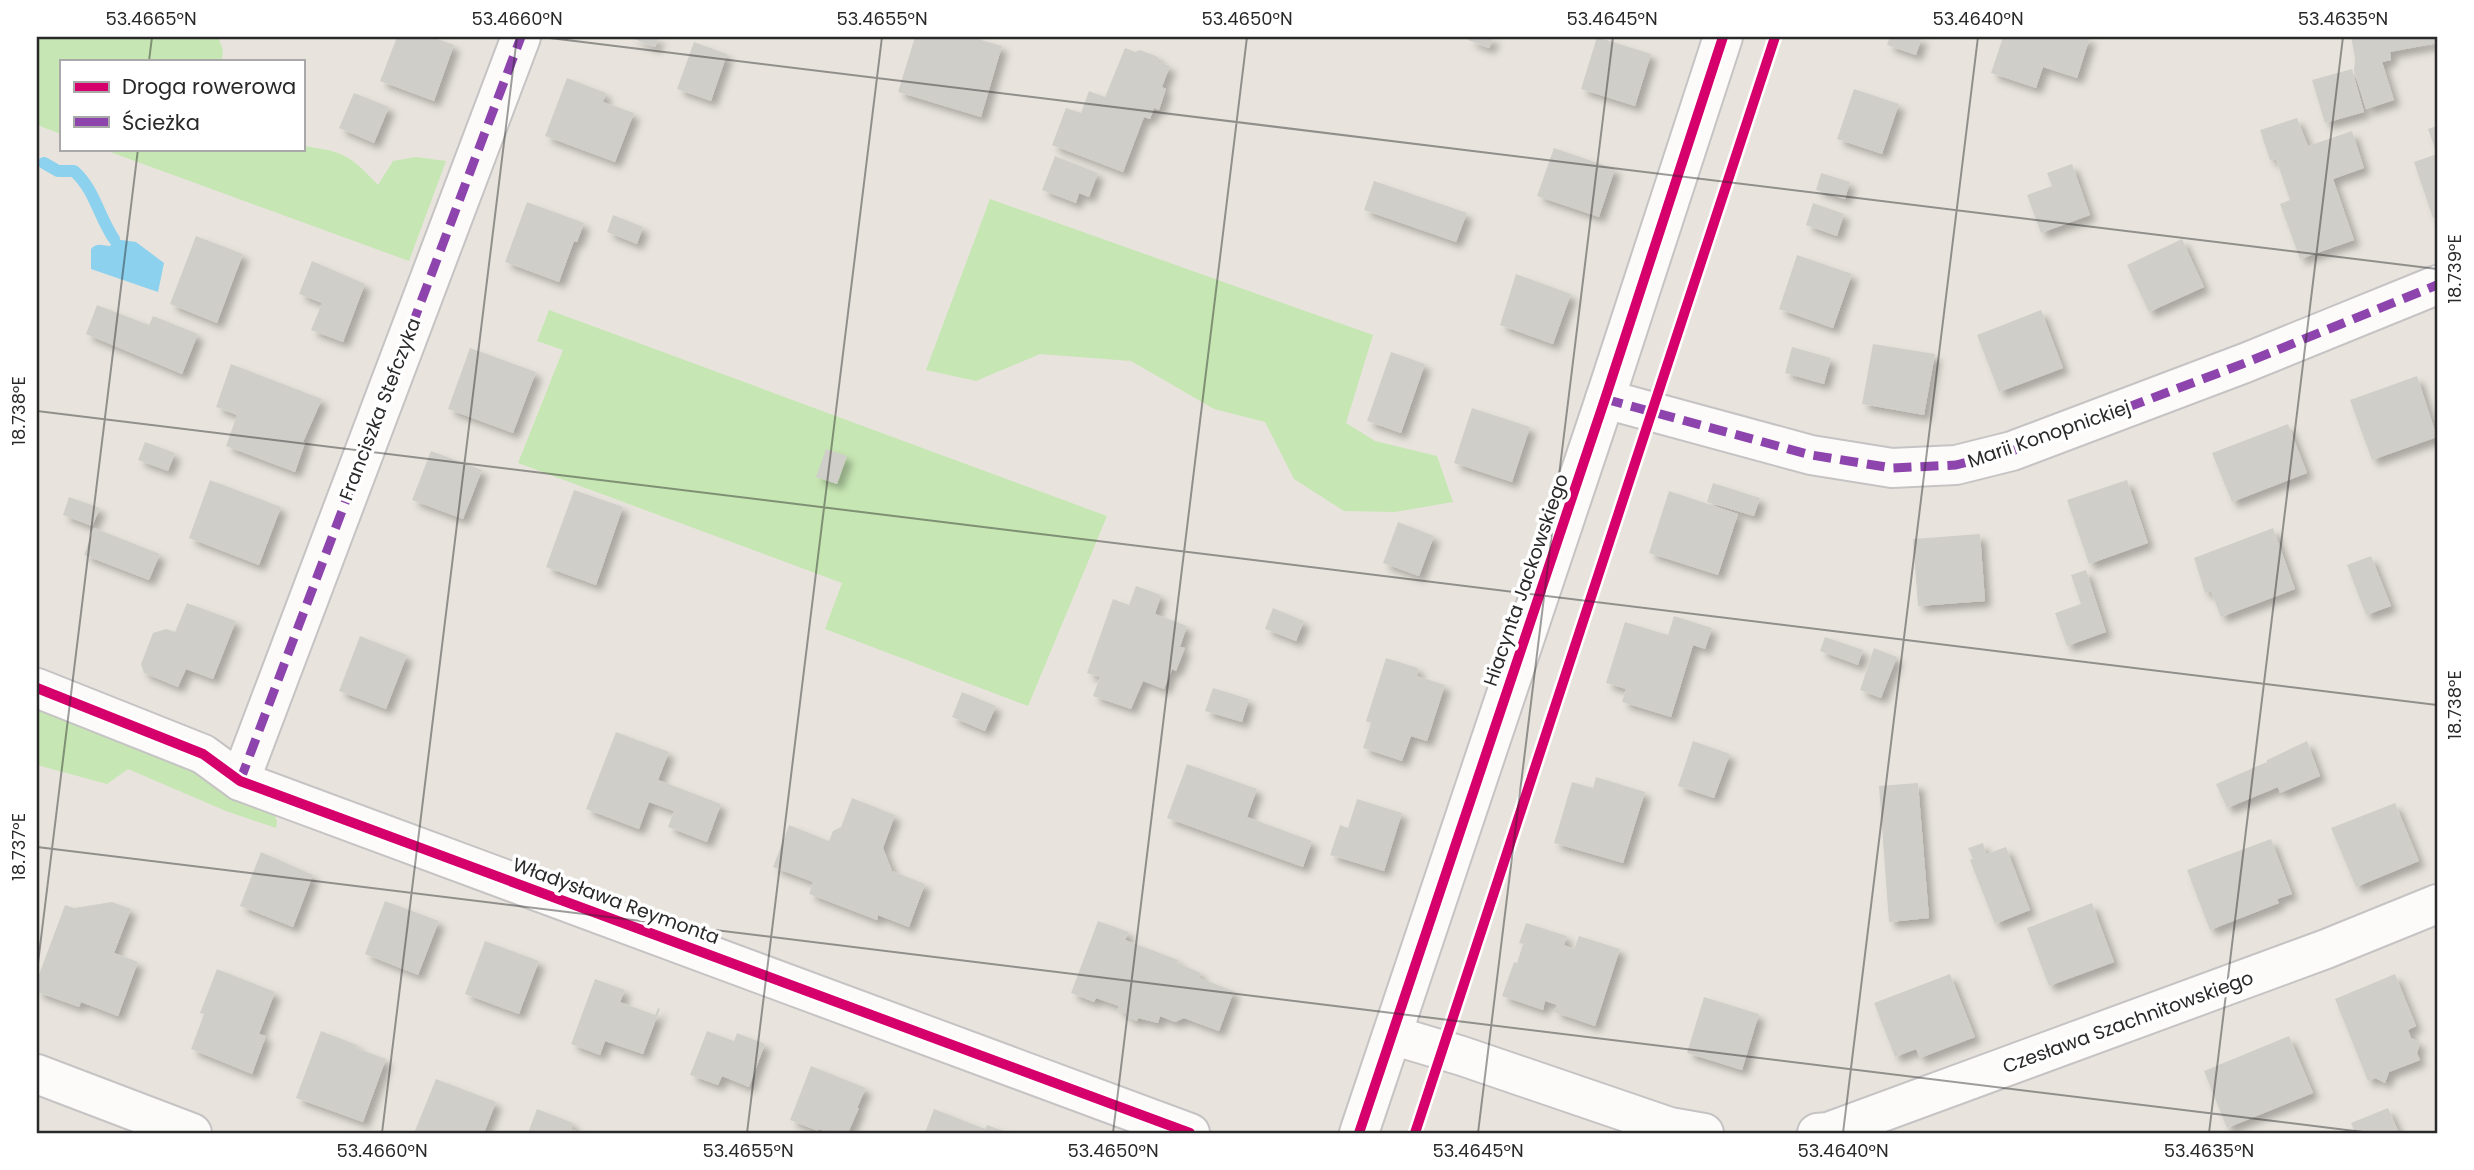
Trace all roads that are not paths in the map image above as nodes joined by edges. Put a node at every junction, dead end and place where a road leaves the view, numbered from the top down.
1 (521, 37) edge
2 (1723, 37) edge
3 (2437, 285) edge
4 (1605, 399) junction
5 (37, 688) edge
6 (240, 781) junction
7 (2437, 904) edge
8 (1392, 1035) junction
9 (37, 1074) edge
10 (192, 1133) edge
11 (1190, 1133) edge
12 (1359, 1133) edge
13 (1703, 1133) edge
14 (1817, 1133) edge

1 - 6 street, Franciszka Stefczyka
2 - 4 street, Hiacynta Jackowskiego
3 - 4 street, Marii Konopnickiej
4 - 8 street, Hiacynta Jackowskiego
5 - 6 street, Władysława Reymonta
6 - 11 street, Władysława Reymonta
7 - 14 street, Czesława Szachnitowskiego
8 - 12 street, Hiacynta Jackowskiego
8 - 13 street
9 - 10 street

